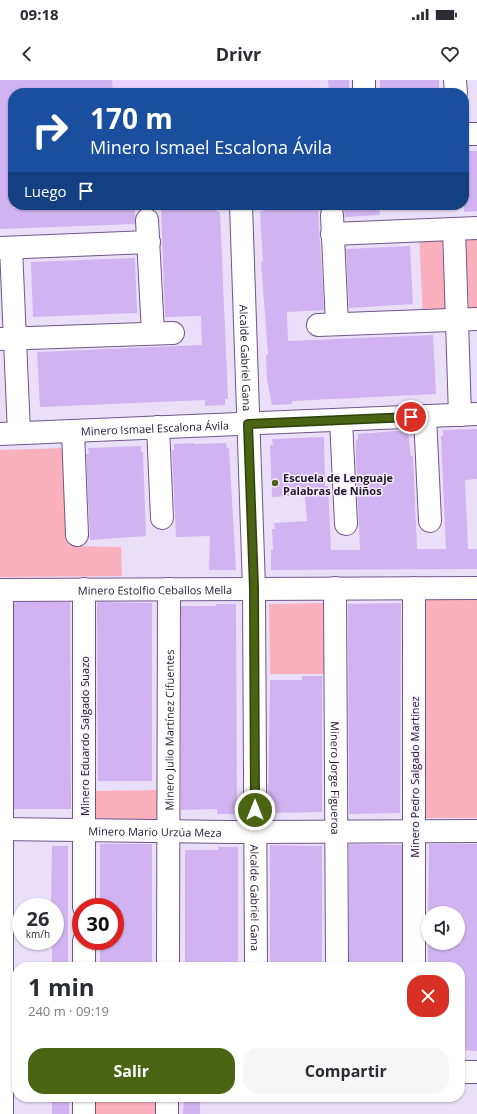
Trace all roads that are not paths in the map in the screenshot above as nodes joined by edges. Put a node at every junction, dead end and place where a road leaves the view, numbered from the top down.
1 (241, 210) edge
2 (147, 220) dead end
3 (477, 228) edge
4 (454, 229) junction
5 (148, 242) junction
6 (5, 248) edge
7 (467, 320) edge
8 (7, 339) edge
9 (469, 414) edge
10 (425, 416) junction
11 (341, 420) junction
12 (248, 424) junction
13 (158, 427) junction
14 (73, 431) junction
15 (9, 434) edge
16 (162, 518) dead end
17 (430, 521) dead end
18 (346, 524) dead end
19 (77, 535) dead end
20 (254, 588) junction
21 (335, 588) junction
22 (414, 588) junction
23 (477, 588) edge
24 (84, 589) junction
25 (168, 589) junction
26 (1, 590) edge
27 (1, 829) edge
28 (84, 830) junction
29 (414, 831) junction
30 (477, 831) edge
31 (169, 832) junction
32 (255, 832) junction
33 (335, 832) junction
34 (84, 898) edge
35 (84, 950) edge
36 (84, 962) edge
37 (168, 962) edge
38 (256, 962) edge
39 (337, 962) edge
40 (414, 962) edge
41 (1, 978) edge
42 (6, 1072) edge
43 (465, 1072) edge
44 (477, 1072) edge
45 (84, 1102) edge
46 (167, 1102) edge
47 (2, 1114) edge
48 (84, 1114) edge
49 (167, 1114) edge

1 - 12 street, Alcalde Gabriel Gana
2 - 5 street
3 - 4 street
4 - 7 street
4 - 7 street
5 - 6 street
5 - 8 street
6 - 8 street
7 - 9 street
8 - 15 street
9 - 10 street, Minero Ismael Escalona Ávila
10 - 11 street, Minero Ismael Escalona Ávila
10 - 17 street
11 - 12 street, Minero Ismael Escalona Ávila
11 - 18 street
12 - 13 street, Minero Ismael Escalona Ávila
12 - 20 street, Alcalde Gabriel Gana
13 - 14 street, Minero Ismael Escalona Ávila
13 - 16 street
14 - 15 street, Minero Ismael Escalona Ávila
14 - 19 street
20 - 21 street, Minero Estolfio Ceballos Mella
20 - 25 street, Minero Estolfio Ceballos Mella
20 - 32 street, Alcalde Gabriel Gana
21 - 22 street, Minero Estolfio Ceballos Mella
21 - 33 street, Minero Jorge Figueroa
22 - 23 street, Minero Estolfio Ceballos Mella
22 - 29 street, Minero Pedro Salgado Martínez
24 - 25 street, Minero Estolfio Ceballos Mella
24 - 26 street, Minero Estolfio Ceballos Mella
24 - 28 street, Minero Eduardo Salgado Suazo
25 - 31 street, Minero Julio Martínez Cifuentes
26 - 27 street
27 - 28 street, Minero Mario Urzúa Meza
27 - 41 street
28 - 31 street, Minero Mario Urzúa Meza
28 - 34 street, Minero Eduardo Salgado Suazo
29 - 30 street, Minero Mario Urzúa Meza
29 - 33 street, Minero Mario Urzúa Meza
29 - 40 street, Minero Pedro Salgado Martínez
31 - 32 street, Minero Mario Urzúa Meza
31 - 37 street, Minero Julio Martínez Cifuentes
32 - 33 street, Minero Mario Urzúa Meza
32 - 38 street, Alcalde Gabriel Gana
33 - 39 street, Minero Jorge Figueroa
35 - 36 street
41 - 42 street
42 - 47 street
43 - 44 street
45 - 48 street
46 - 49 street

